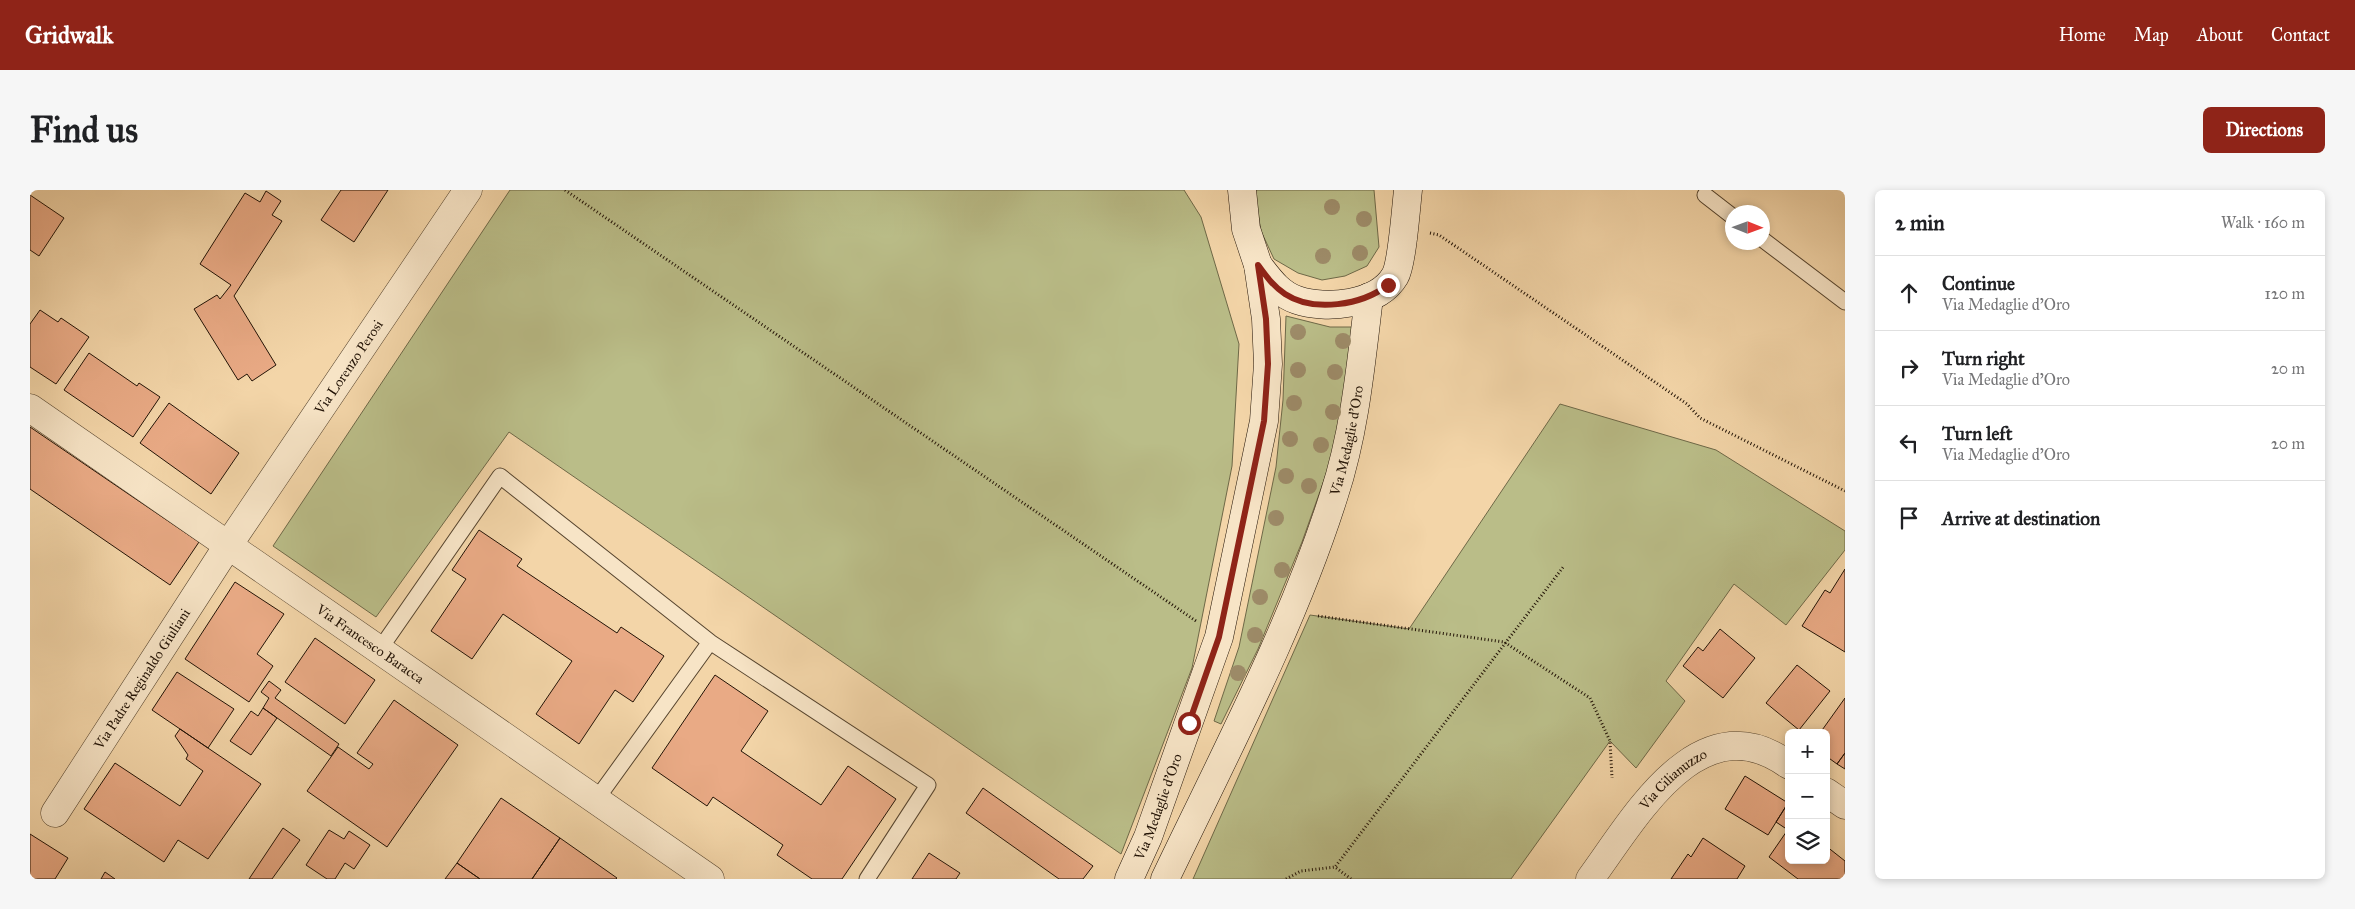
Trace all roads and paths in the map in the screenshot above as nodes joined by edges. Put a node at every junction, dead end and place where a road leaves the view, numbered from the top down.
1 (468, 190) edge
2 (564, 190) edge
3 (1242, 190) edge
4 (1408, 190) edge
5 (1705, 195) dead end
6 (1725, 211) edge
7 (1403, 226) junction
8 (1770, 245) edge
9 (1258, 265) junction
10 (1369, 297) junction
11 (1845, 302) edge
12 (30, 408) edge
13 (1845, 491) edge
14 (230, 544) junction
15 (1564, 566) dead end
16 (1310, 615) dead end
17 (1219, 637) junction
18 (710, 642) junction
19 (1504, 642) junction
20 (380, 649) junction
21 (1785, 762) edge
22 (1612, 778) dead end
23 (1830, 795) edge
24 (596, 800) junction
25 (1845, 805) edge
26 (55, 813) dead end
27 (1335, 867) junction
28 (710, 879) edge
29 (866, 879) edge
30 (1129, 879) edge
31 (1165, 879) edge
32 (1286, 879) edge
33 (1351, 879) edge
34 (1590, 879) edge

1 - 14 street, Via Lorenzo Perosi
2 - 17 path
3 - 9 street, Via Medaglie d'Oro
4 - 7 street, Via Medaglie d'Oro
5 - 6 lane
7 - 10 street, Via Medaglie d'Oro
7 - 13 path
8 - 11 lane
9 - 10 street, Via Medaglie d'Oro
9 - 17 street, Via Medaglie d'Oro
10 - 31 street, Via Medaglie d'Oro
12 - 14 street, Via Francesco Baracca
14 - 20 street, Via Francesco Baracca
14 - 26 street, Via Padre Reginaldo Giuliani
15 - 19 path
16 - 19 path
17 - 30 street, Via Medaglie d'Oro
18 - 20 lane
18 - 24 lane
18 - 29 lane
19 - 22 path
19 - 27 path
20 - 24 street, Via Francesco Baracca
21 - 34 street, Via Cilianuzzo
23 - 25 street
24 - 28 street, Via Francesco Baracca
27 - 32 path
27 - 33 path

